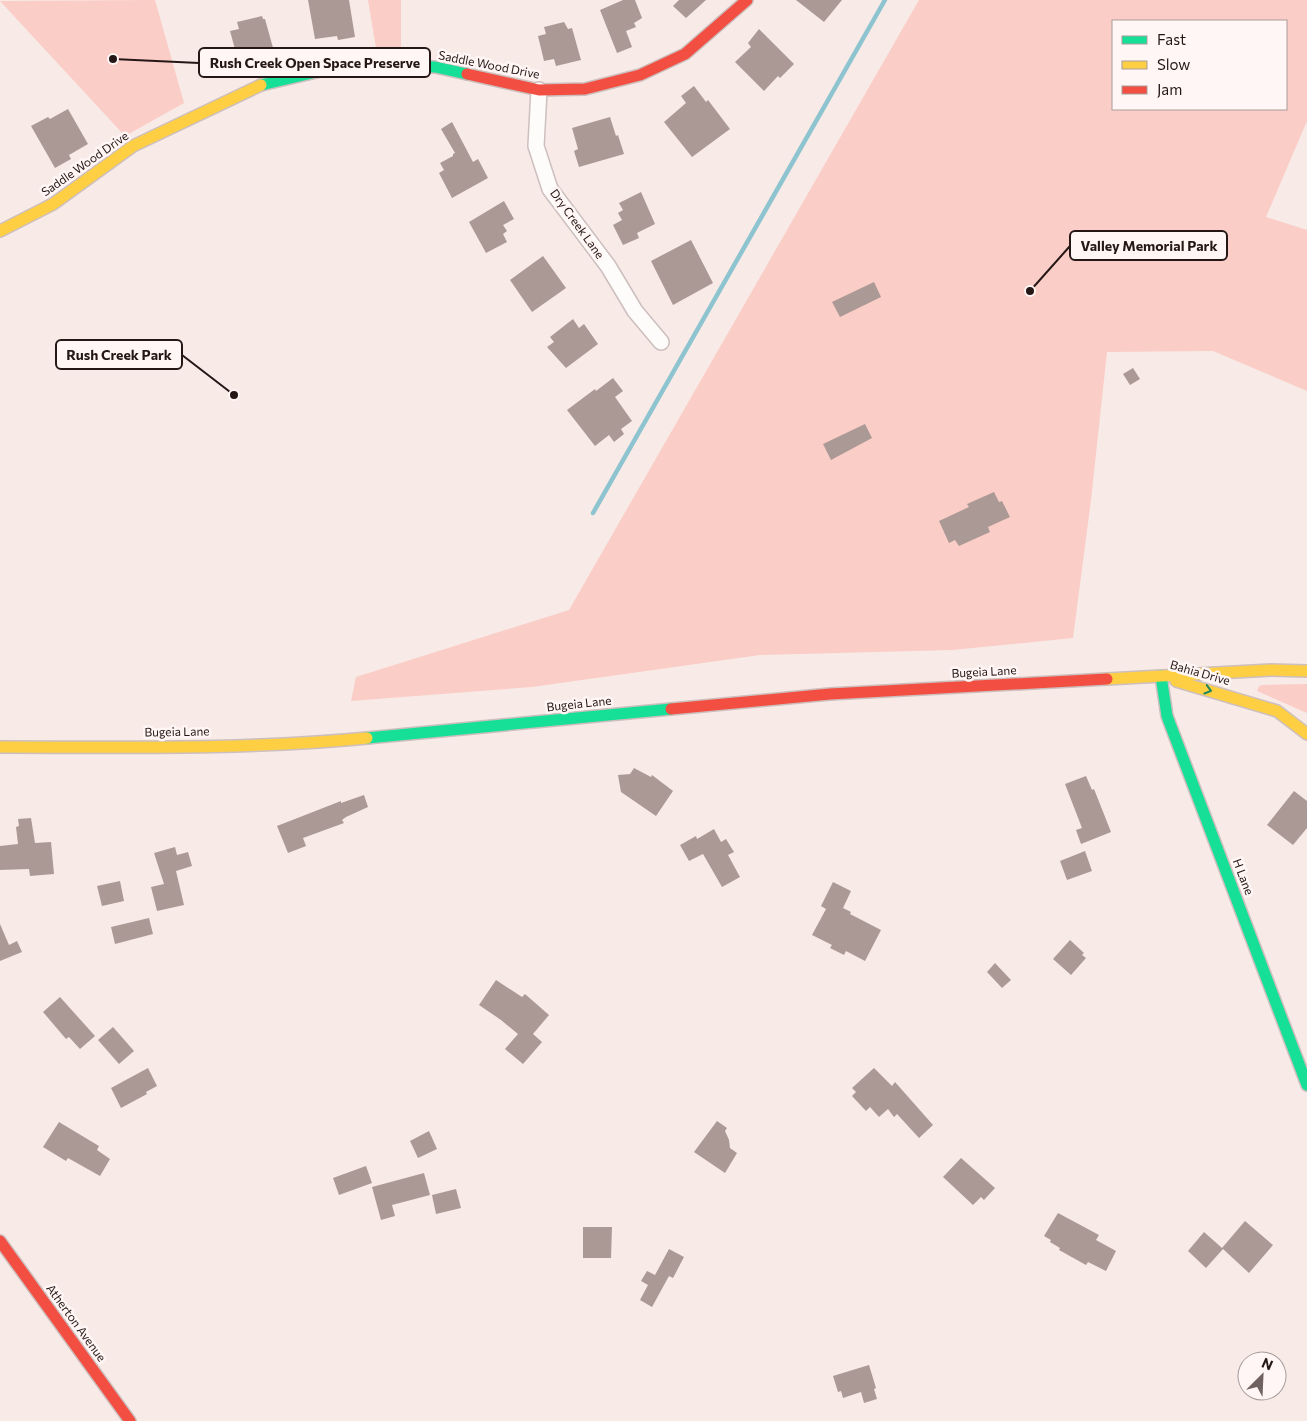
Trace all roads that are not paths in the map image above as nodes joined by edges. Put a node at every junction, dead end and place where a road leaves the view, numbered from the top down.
1 (747, 0) edge
2 (539, 90) junction
3 (0, 231) edge
4 (661, 342) dead end
5 (1307, 671) edge
6 (1161, 676) junction
7 (1307, 734) edge
8 (0, 747) edge
9 (1307, 1085) edge
10 (0, 1241) edge
11 (130, 1421) edge

1 - 2 street, Saddle Wood Drive
2 - 3 street, Saddle Wood Drive
2 - 4 street, Dry Creek Lane
5 - 6 street, Bahia Drive
6 -> 7 street, Bahia Drive
6 - 8 street, Bugeia Lane
6 - 9 street, H Lane
10 - 11 street, Atherton Avenue

